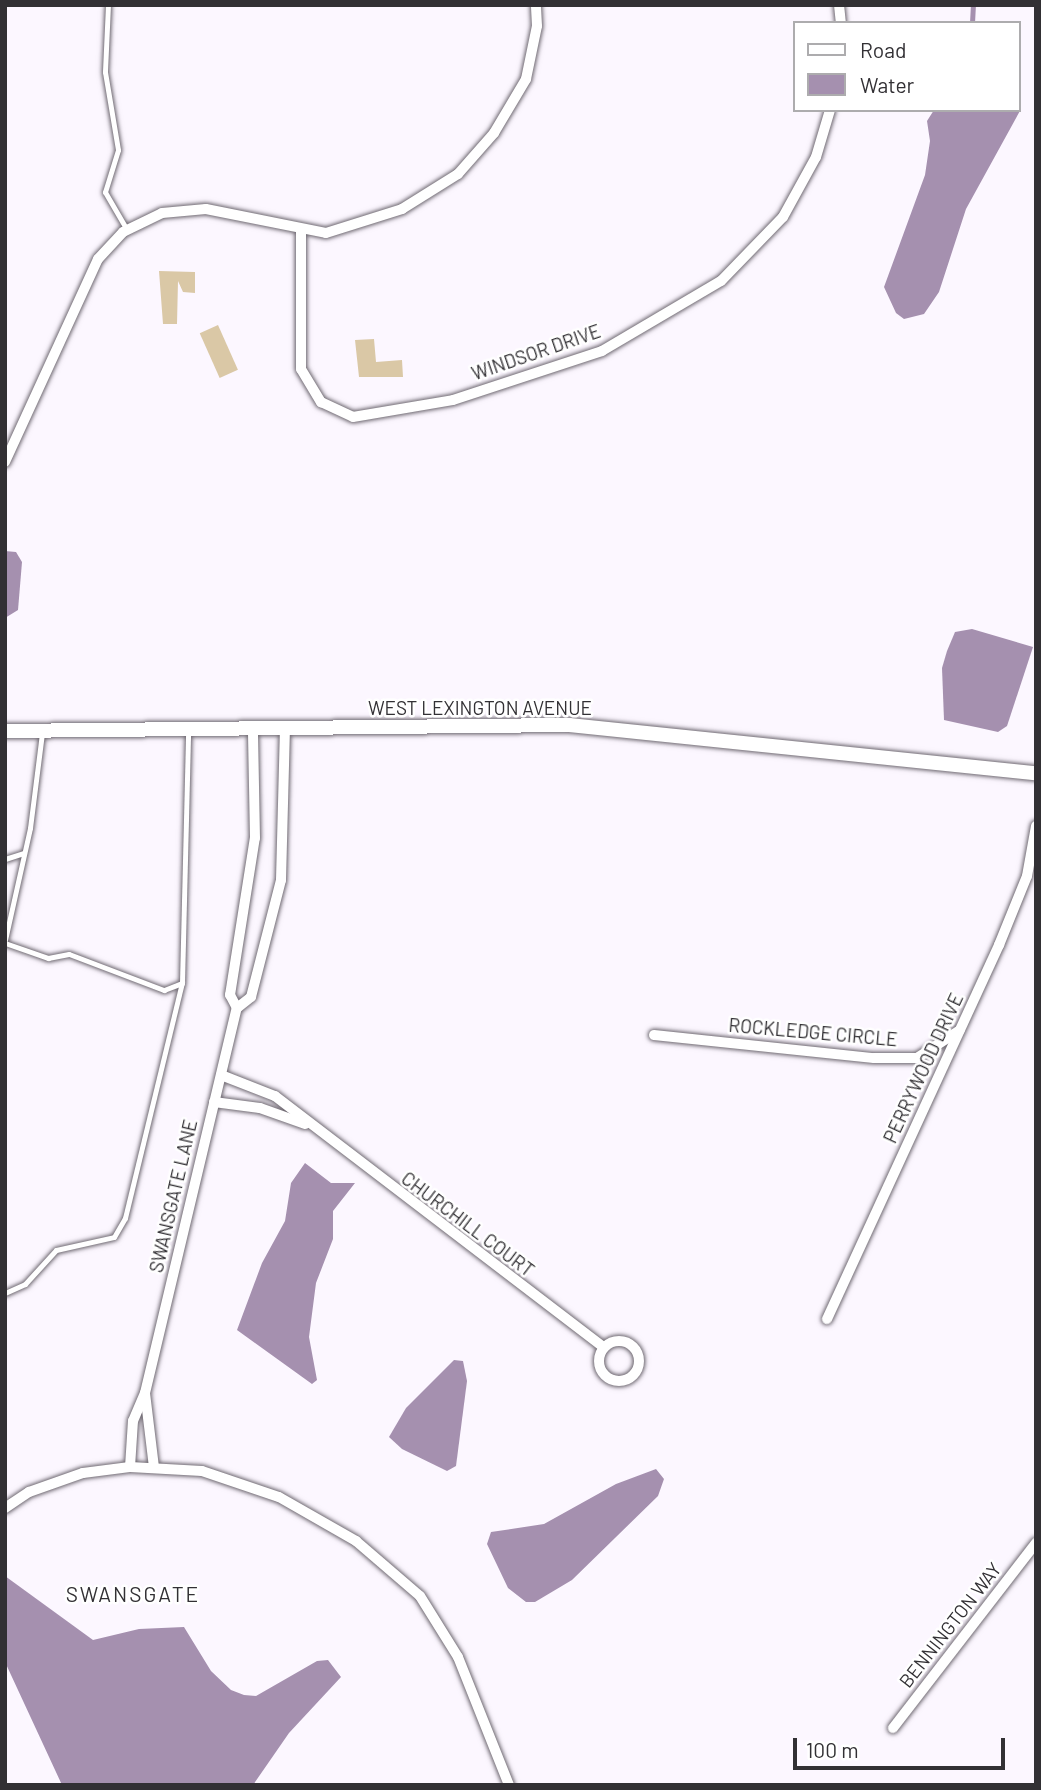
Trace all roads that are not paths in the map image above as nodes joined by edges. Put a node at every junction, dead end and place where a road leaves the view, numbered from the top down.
1 (108, 5) edge
2 (536, 5) edge
3 (829, 112) edge
4 (127, 230) junction
5 (301, 232) junction
6 (5, 462) edge
7 (285, 727) junction
8 (188, 728) junction
9 (253, 729) junction
10 (5, 731) edge
11 (42, 733) junction
12 (1036, 773) edge
13 (1036, 826) edge
14 (23, 853) junction
15 (5, 859) edge
16 (5, 942) edge
17 (182, 983) junction
18 (237, 1007) junction
19 (960, 1030) junction
20 (654, 1035) dead end
21 (221, 1075) junction
22 (214, 1102) junction
23 (315, 1127) junction
24 (5, 1293) edge
25 (827, 1319) dead end
26 (602, 1346) junction
27 (145, 1393) junction
28 (130, 1466) junction
29 (154, 1466) junction
30 (5, 1508) edge
31 (1036, 1543) edge
32 (893, 1728) dead end
33 (506, 1781) edge
34 (494, 1785) edge

1 - 4 lane
2 - 5 street
3 - 5 street, WINDSOR DRIVE
4 - 5 street
4 - 6 street
7 - 9 street, WEST LEXINGTON AVENUE
7 - 12 street, WEST LEXINGTON AVENUE
7 - 18 street, SWANSGATE LANE
8 - 9 street, WEST LEXINGTON AVENUE
8 - 11 street, WEST LEXINGTON AVENUE
8 - 17 lane
9 - 18 street, SWANSGATE LANE
10 - 11 street, WEST LEXINGTON AVENUE
11 - 14 lane
13 - 19 street, PERRYWOOD DRIVE
14 - 15 lane
14 - 16 lane
16 - 17 lane
17 - 24 lane
18 - 21 street, SWANSGATE LANE
19 - 20 street, ROCKLEDGE CIRCLE
19 - 25 street, PERRYWOOD DRIVE
21 - 22 street, SWANSGATE LANE
21 - 23 street, CHURCHILL COURT
22 - 23 street, CHURCHILL COURT
22 - 27 street, SWANSGATE LANE
23 - 26 street, CHURCHILL COURT
26 - 26 street
27 - 28 street, SWANSGATE LANE
27 - 29 street, SWANSGATE LANE
28 - 29 street
28 - 30 street
29 - 33 street
31 - 32 street, BENNINGTON WAY
33 - 34 street

